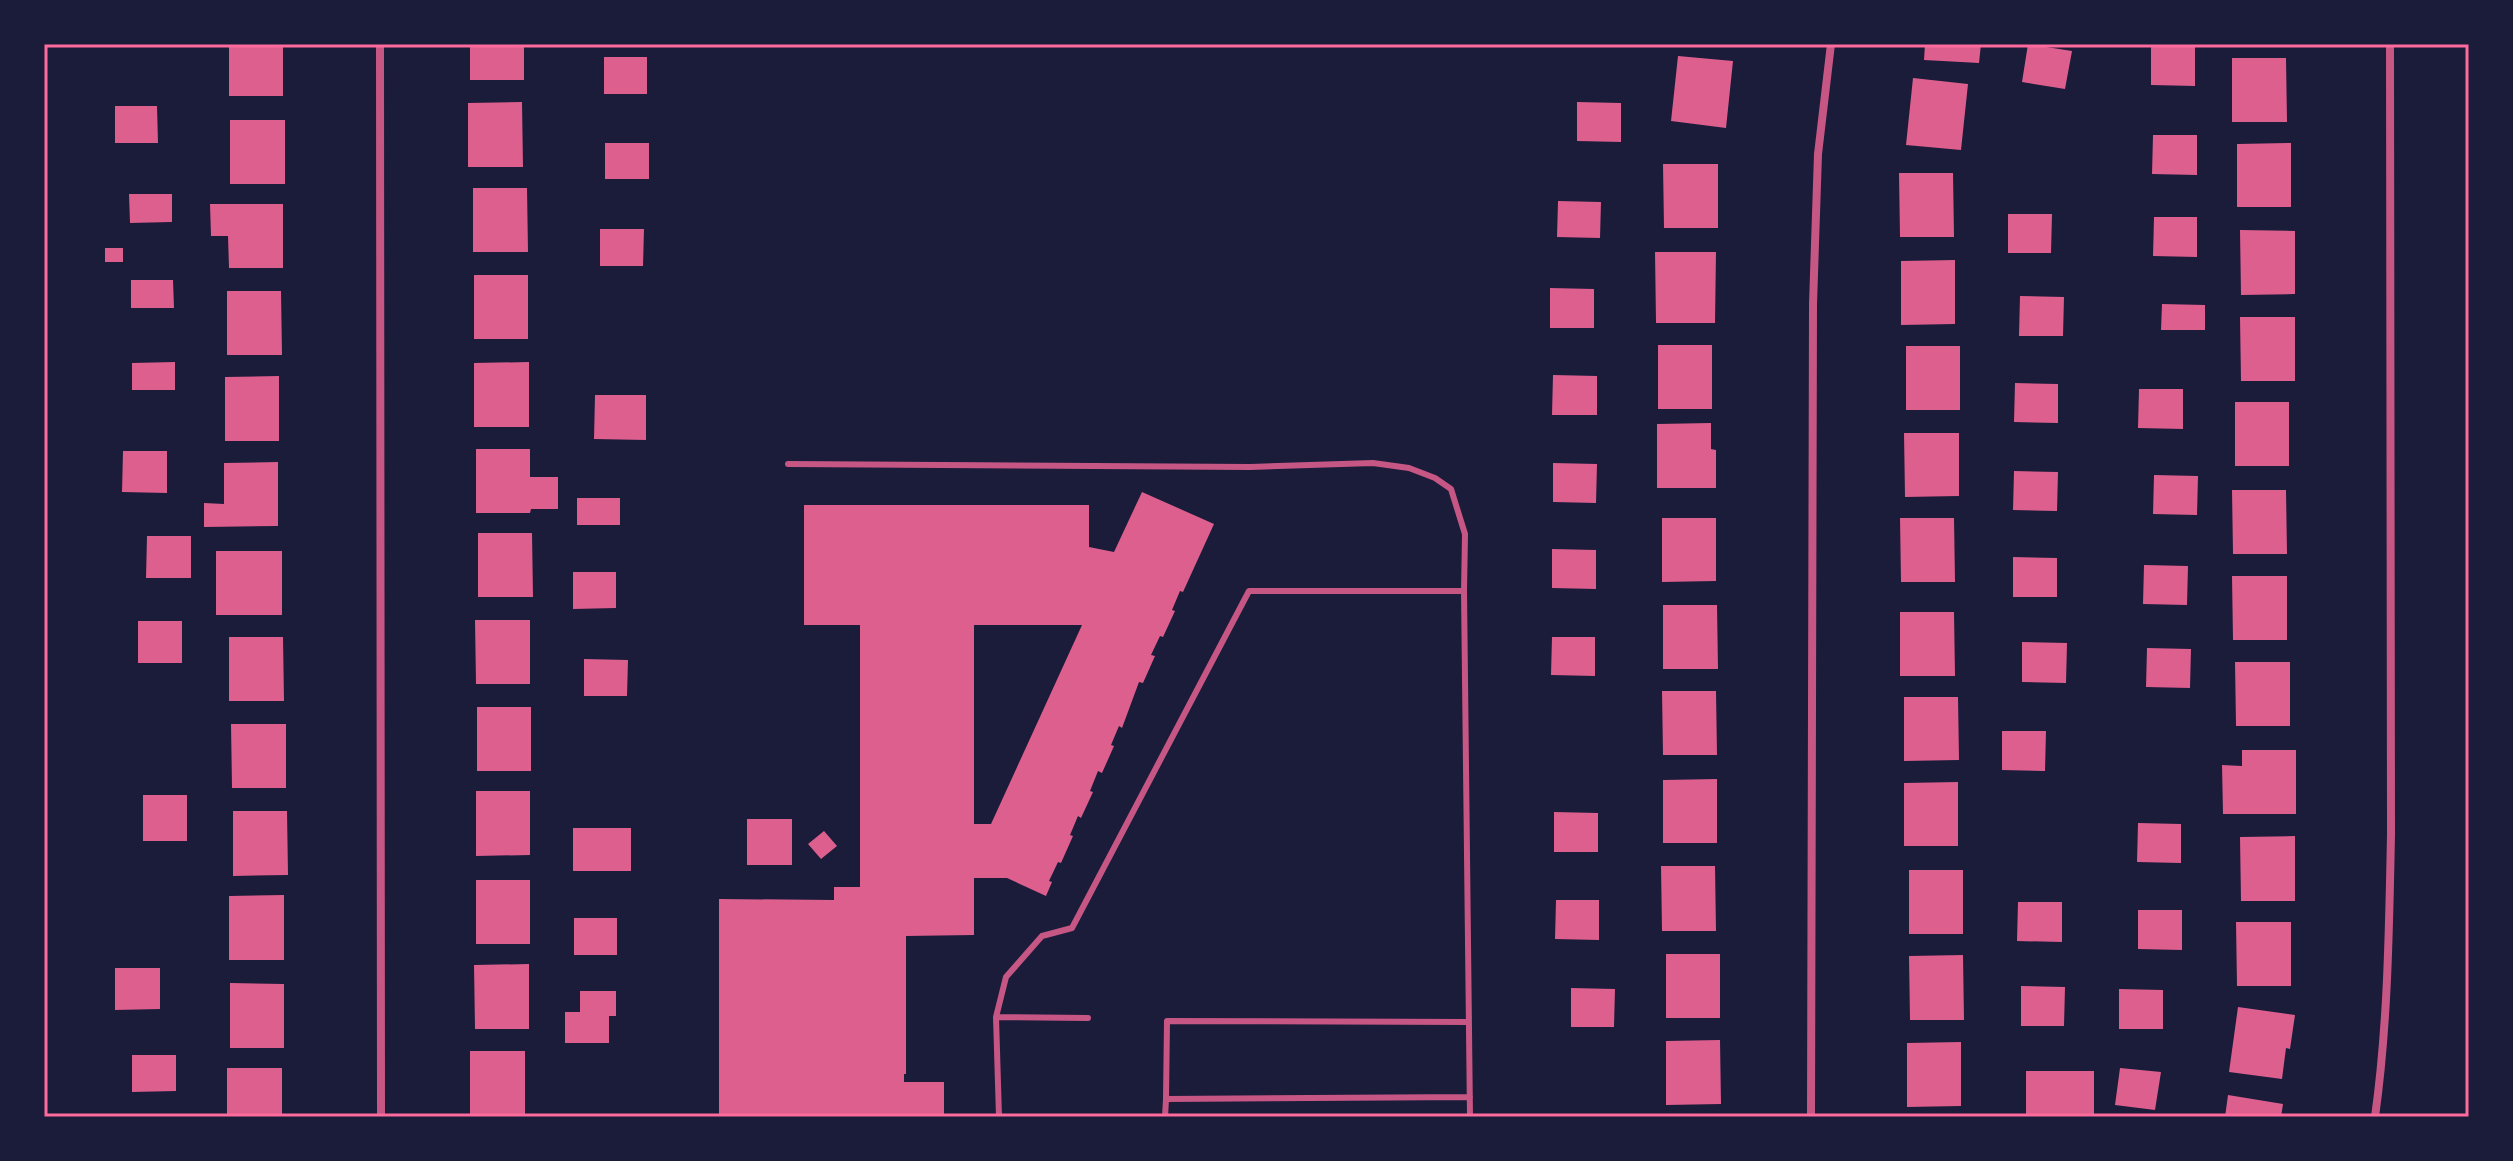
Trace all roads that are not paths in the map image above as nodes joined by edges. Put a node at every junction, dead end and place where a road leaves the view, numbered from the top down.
1 (380, 44) edge
2 (1831, 44) edge
3 (2390, 44) edge
4 (788, 464) dead end
5 (1464, 591) junction
6 (996, 1017) junction
7 (1088, 1018) dead end
8 (1469, 1022) junction
9 (1470, 1097) junction
10 (1166, 1099) junction
11 (381, 1117) edge
12 (999, 1117) edge
13 (1165, 1117) edge
14 (1470, 1117) edge
15 (1811, 1117) edge
16 (2375, 1117) edge

1 - 11 street
2 - 15 street
3 - 16 street
4 - 5 lane
5 - 6 lane
5 - 8 lane
6 - 7 lane
6 - 12 lane
8 - 9 lane
8 - 10 lane
9 - 10 lane
9 - 14 lane
10 - 13 lane

